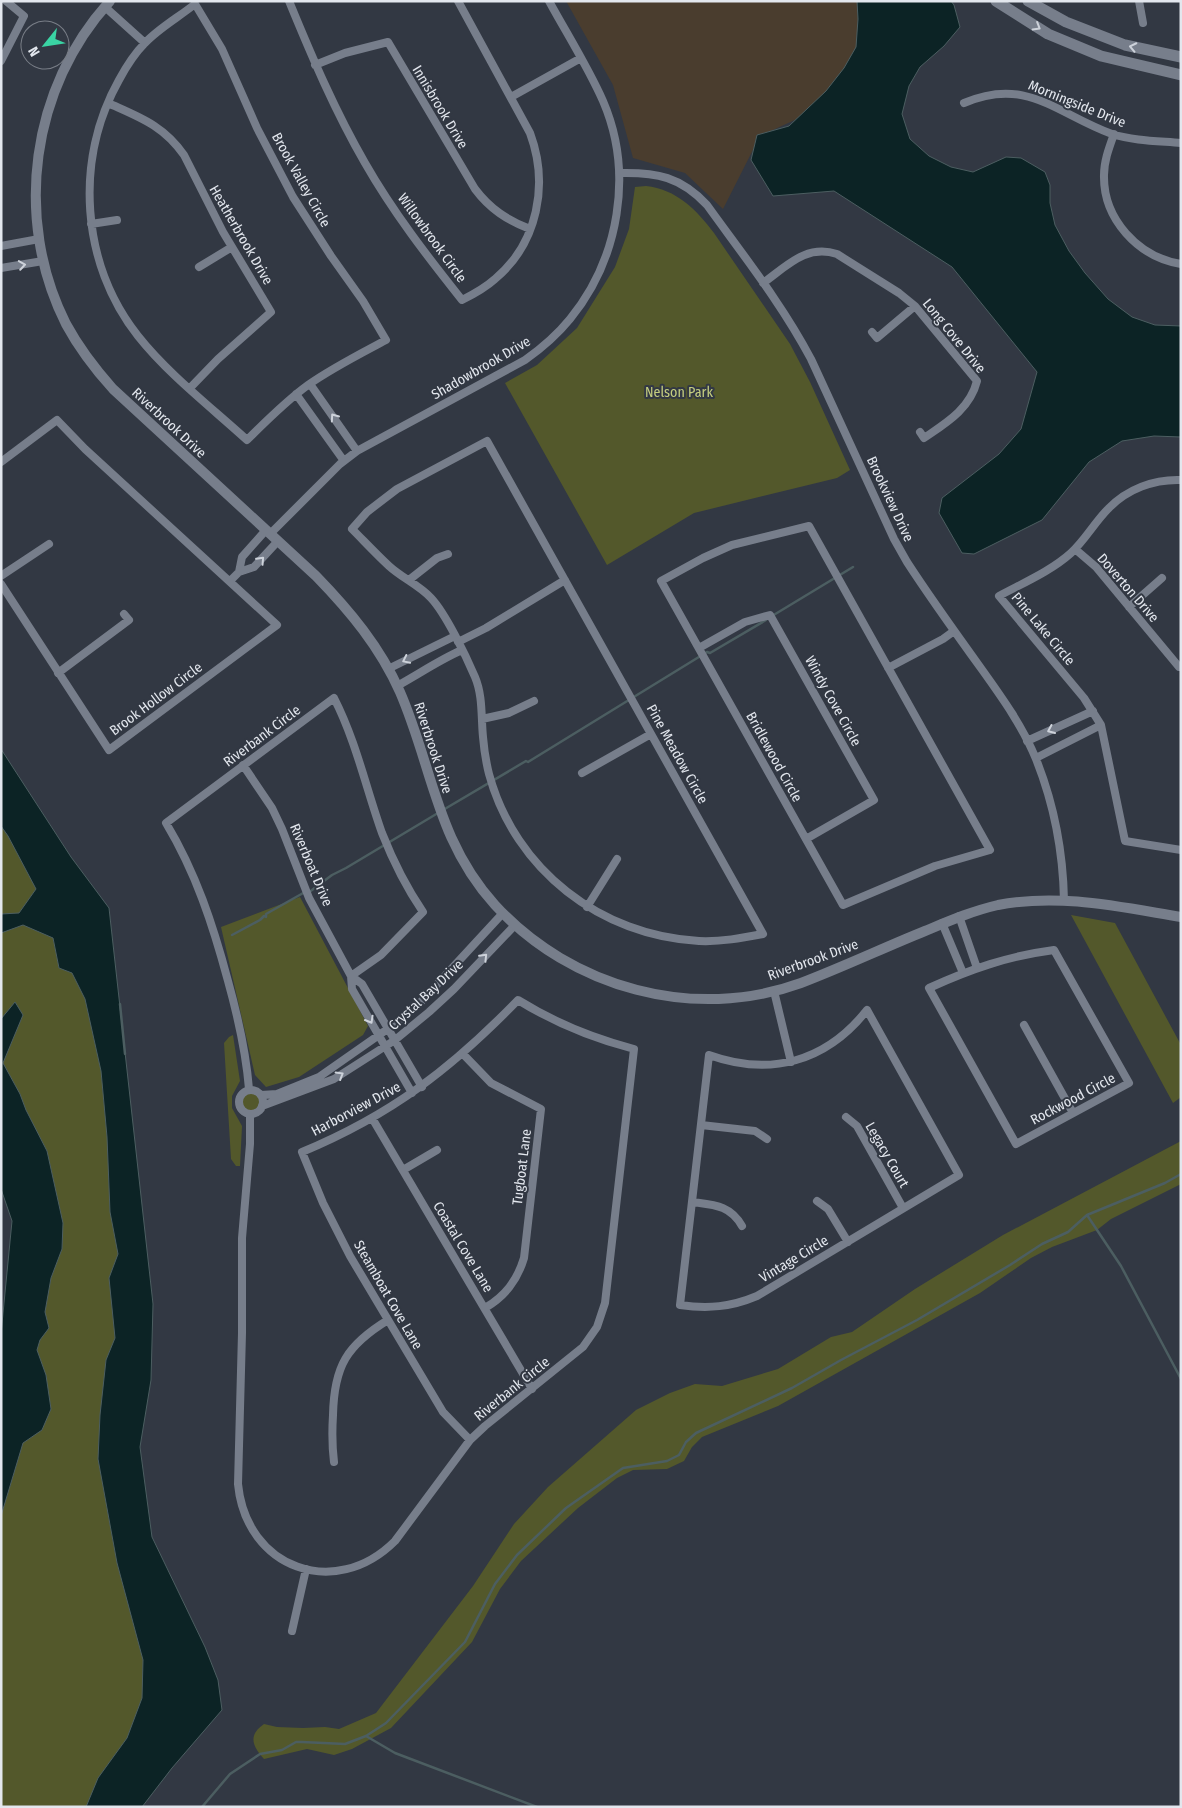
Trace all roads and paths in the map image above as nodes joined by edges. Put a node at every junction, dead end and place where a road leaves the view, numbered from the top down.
1 (6, 1) edge
2 (289, 1) edge
3 (458, 1) edge
4 (549, 1) edge
5 (996, 1) edge
6 (1028, 1) edge
7 (1139, 1) edge
8 (104, 3) edge
9 (1143, 23) dead end
10 (145, 43) junction
11 (1181, 56) edge
12 (580, 58) junction
13 (1, 62) edge
14 (315, 65) junction
15 (1181, 75) edge
16 (511, 97) junction
17 (108, 103) junction
18 (964, 103) dead end
19 (1114, 134) junction
20 (1181, 143) edge
21 (619, 173) junction
22 (117, 220) dead end
23 (91, 224) junction
24 (530, 229) junction
25 (39, 239) junction
26 (1, 246) edge
27 (232, 247) junction
28 (44, 262) junction
29 (1181, 264) edge
30 (199, 267) dead end
31 (1, 268) edge
32 (763, 283) junction
33 (915, 306) junction
34 (872, 332) dead end
35 (310, 384) junction
36 (190, 388) junction
37 (296, 394) junction
38 (920, 432) dead end
39 (357, 451) junction
40 (344, 460) junction
41 (1, 462) edge
42 (1181, 480) edge
43 (268, 532) junction
44 (278, 541) junction
45 (49, 544) dead end
46 (1075, 548) junction
47 (448, 554) dead end
48 (239, 572) junction
49 (1, 576) edge
50 (1162, 578) dead end
51 (410, 580) junction
52 (565, 580) junction
53 (230, 581) junction
54 (1, 584) edge
55 (1129, 607) junction
56 (124, 614) dead end
57 (954, 631) junction
58 (456, 639) junction
59 (435, 646) junction
60 (699, 648) junction
61 (462, 650) junction
62 (441, 659) junction
63 (1181, 666) edge
64 (888, 668) junction
65 (388, 669) junction
66 (58, 673) junction
67 (397, 686) junction
68 (534, 700) dead end
69 (1093, 711) junction
70 (1075, 719) junction
71 (482, 720) junction
72 (1101, 725) junction
73 (651, 734) junction
74 (1082, 734) junction
75 (1027, 741) junction
76 (1036, 758) junction
77 (244, 765) junction
78 (582, 773) dead end
79 (806, 839) junction
80 (1181, 850) edge
81 (617, 859) dead end
82 (1064, 900) junction
83 (587, 906) junction
84 (504, 913) junction
85 (959, 916) junction
86 (1181, 917) edge
87 (942, 924) junction
88 (515, 925) junction
89 (971, 951) junction
90 (956, 956) junction
91 (977, 968) junction
92 (963, 973) junction
93 (350, 976) junction
94 (774, 991) junction
95 (1024, 1025) dead end
96 (389, 1028) junction
97 (378, 1035) junction
98 (396, 1040) junction
99 (385, 1047) junction
100 (463, 1054) junction
101 (791, 1062) junction
102 (422, 1087) junction
103 (249, 1090) junction
104 (412, 1093) junction
105 (261, 1095) junction
106 (262, 1106) junction
107 (1073, 1113) junction
108 (250, 1114) junction
109 (846, 1117) dead end
110 (372, 1118) junction
111 (701, 1125) junction
112 (767, 1139) dead end
113 (437, 1150) dead end
114 (302, 1152) joint
115 (403, 1170) junction
116 (817, 1201) dead end
117 (692, 1202) junction
118 (903, 1208) junction
119 (742, 1226) dead end
120 (848, 1242) junction
121 (485, 1308) junction
122 (388, 1320) junction
123 (532, 1388) junction
124 (470, 1440) junction
125 (334, 1462) dead end
126 (306, 1569) junction
127 (292, 1631) dead end

1 - 13 street
2 - 14 street, Willowbrook Circle
3 - 16 street, Willowbrook Circle
4 - 12 street, Shadowbrook Drive
5 -> 15 main road
11 -> 6 main road
7 - 9 street
8 - 10 street
8 - 25 street, Riverbrook Drive
10 - 17 street, Brook Valley Circle
10 - 35 street, Brook Valley Circle
12 - 16 street
12 - 21 street, Shadowbrook Drive
14 - 24 street, Innisbrook Drive
14 - 24 street, Willowbrook Circle
16 - 24 street, Willowbrook Circle
17 - 23 street, Brook Valley Circle
17 - 27 street, Heatherbrook Drive
18 - 19 street, Morningside Drive
19 - 20 street, Morningside Drive
19 - 29 street
21 - 32 street, Brookview Drive
21 - 39 street, Shadowbrook Drive
22 - 23 street
23 - 36 street, Brook Valley Circle
25 - 26 street
25 - 28 street, Riverbrook Drive
27 - 30 street
27 - 36 street, Heatherbrook Drive
31 -> 28 street
28 - 43 street, Riverbrook Drive
32 - 33 street, Long Cove Drive
32 - 57 street, Brookview Drive
33 - 34 street
33 - 38 street, Long Cove Drive
35 - 37 street, Brook Valley Circle
39 -> 35 street
36 - 37 street, Brook Valley Circle
37 - 40 street
39 - 40 street, Shadowbrook Drive
40 - 43 street, Shadowbrook Drive
41 - 53 street, Brook Hollow Circle
42 - 46 street, Pine Lake Circle
43 - 44 street, Riverbrook Drive
43 - 48 street
48 -> 44 street
44 - 65 street, Riverbrook Drive
45 - 49 street
46 - 55 street, Doverton Drive
46 - 69 street, Pine Lake Circle
47 - 51 street
48 - 53 street
50 - 55 street
51 - 52 street, Pine Meadow Circle
51 - 58 street, Pine Meadow Circle
52 - 58 street
52 - 73 street, Pine Meadow Circle
53 - 66 street, Brook Hollow Circle
54 - 66 street, Brook Hollow Circle
55 - 63 street, Doverton Drive
56 - 66 street
57 - 64 street
57 - 75 street, Brookview Drive
58 - 59 street
58 - 61 street, Pine Meadow Circle
59 - 62 street
59 -> 65 street
60 - 64 street, Bridlewood Circle
60 - 79 street, Bridlewood Circle
60 - 79 street, Windy Cove Circle
61 - 62 street
61 - 71 street, Pine Meadow Circle
62 - 67 street
64 - 79 street, Bridlewood Circle
65 - 67 street, Riverbrook Drive
67 - 84 street, Riverbrook Drive
68 - 71 street
69 - 70 street
69 - 72 street, Pine Lake Circle
70 - 74 street
70 -> 75 street
71 - 83 street, Pine Meadow Circle
72 - 74 street
72 - 80 street, Pine Lake Circle
73 - 78 street
73 - 83 street, Pine Meadow Circle
74 - 76 street
75 - 76 street, Brookview Drive
76 - 82 street, Brookview Drive
77 - 93 street, Riverboat Drive
77 - 93 street, Riverbank Circle
77 - 103 street, Riverbank Circle
81 - 83 street
82 - 85 street, Riverbrook Drive
82 - 86 street, Riverbrook Drive
84 - 88 street, Riverbrook Drive
84 - 96 street, Crystal Bay Drive
85 - 87 street, Riverbrook Drive
85 - 89 street
87 - 90 street
87 - 94 street, Riverbrook Drive
88 - 94 street, Riverbrook Drive
98 -> 88 street, Crystal Bay Drive
89 - 90 street
89 - 91 street
90 - 92 street
91 - 92 street, Rockwood Circle
91 - 107 street, Rockwood Circle
92 - 107 street, Rockwood Circle
93 - 96 street
93 -> 97 street
94 - 101 street
95 - 107 street
96 - 97 street, Crystal Bay Drive
96 - 98 street
97 - 99 street
97 - 105 street, Crystal Bay Drive
98 - 99 street, Crystal Bay Drive
98 - 102 street
99 - 104 street
106 -> 99 street, Crystal Bay Drive
100 - 102 street, Riverbank Circle
100 - 121 street, Tugboat Lane
100 - 123 street, Riverbank Circle
101 - 111 street, Vintage Circle
101 - 118 street, Vintage Circle
102 - 104 street, Harborview Drive
103 - 105 street
103 - 108 street
104 - 110 street, Harborview Drive
105 - 106 street
106 - 108 street
108 - 126 street, Riverbank Circle
109 - 118 street, Legacy Court
110 - 114 street, Harborview Drive
110 - 115 street, Coastal Cove Lane
111 - 112 street
111 - 117 street, Vintage Circle
113 - 115 street
114 - 122 street, Steamboat Cove Lane
115 - 121 street, Coastal Cove Lane
116 - 120 street
117 - 119 street
117 - 120 street, Vintage Circle
118 - 120 street, Vintage Circle
121 - 123 street, Coastal Cove Lane
122 - 124 street, Steamboat Cove Lane
122 - 125 street
123 - 124 street, Riverbank Circle
124 - 126 street, Riverbank Circle
126 - 127 street

